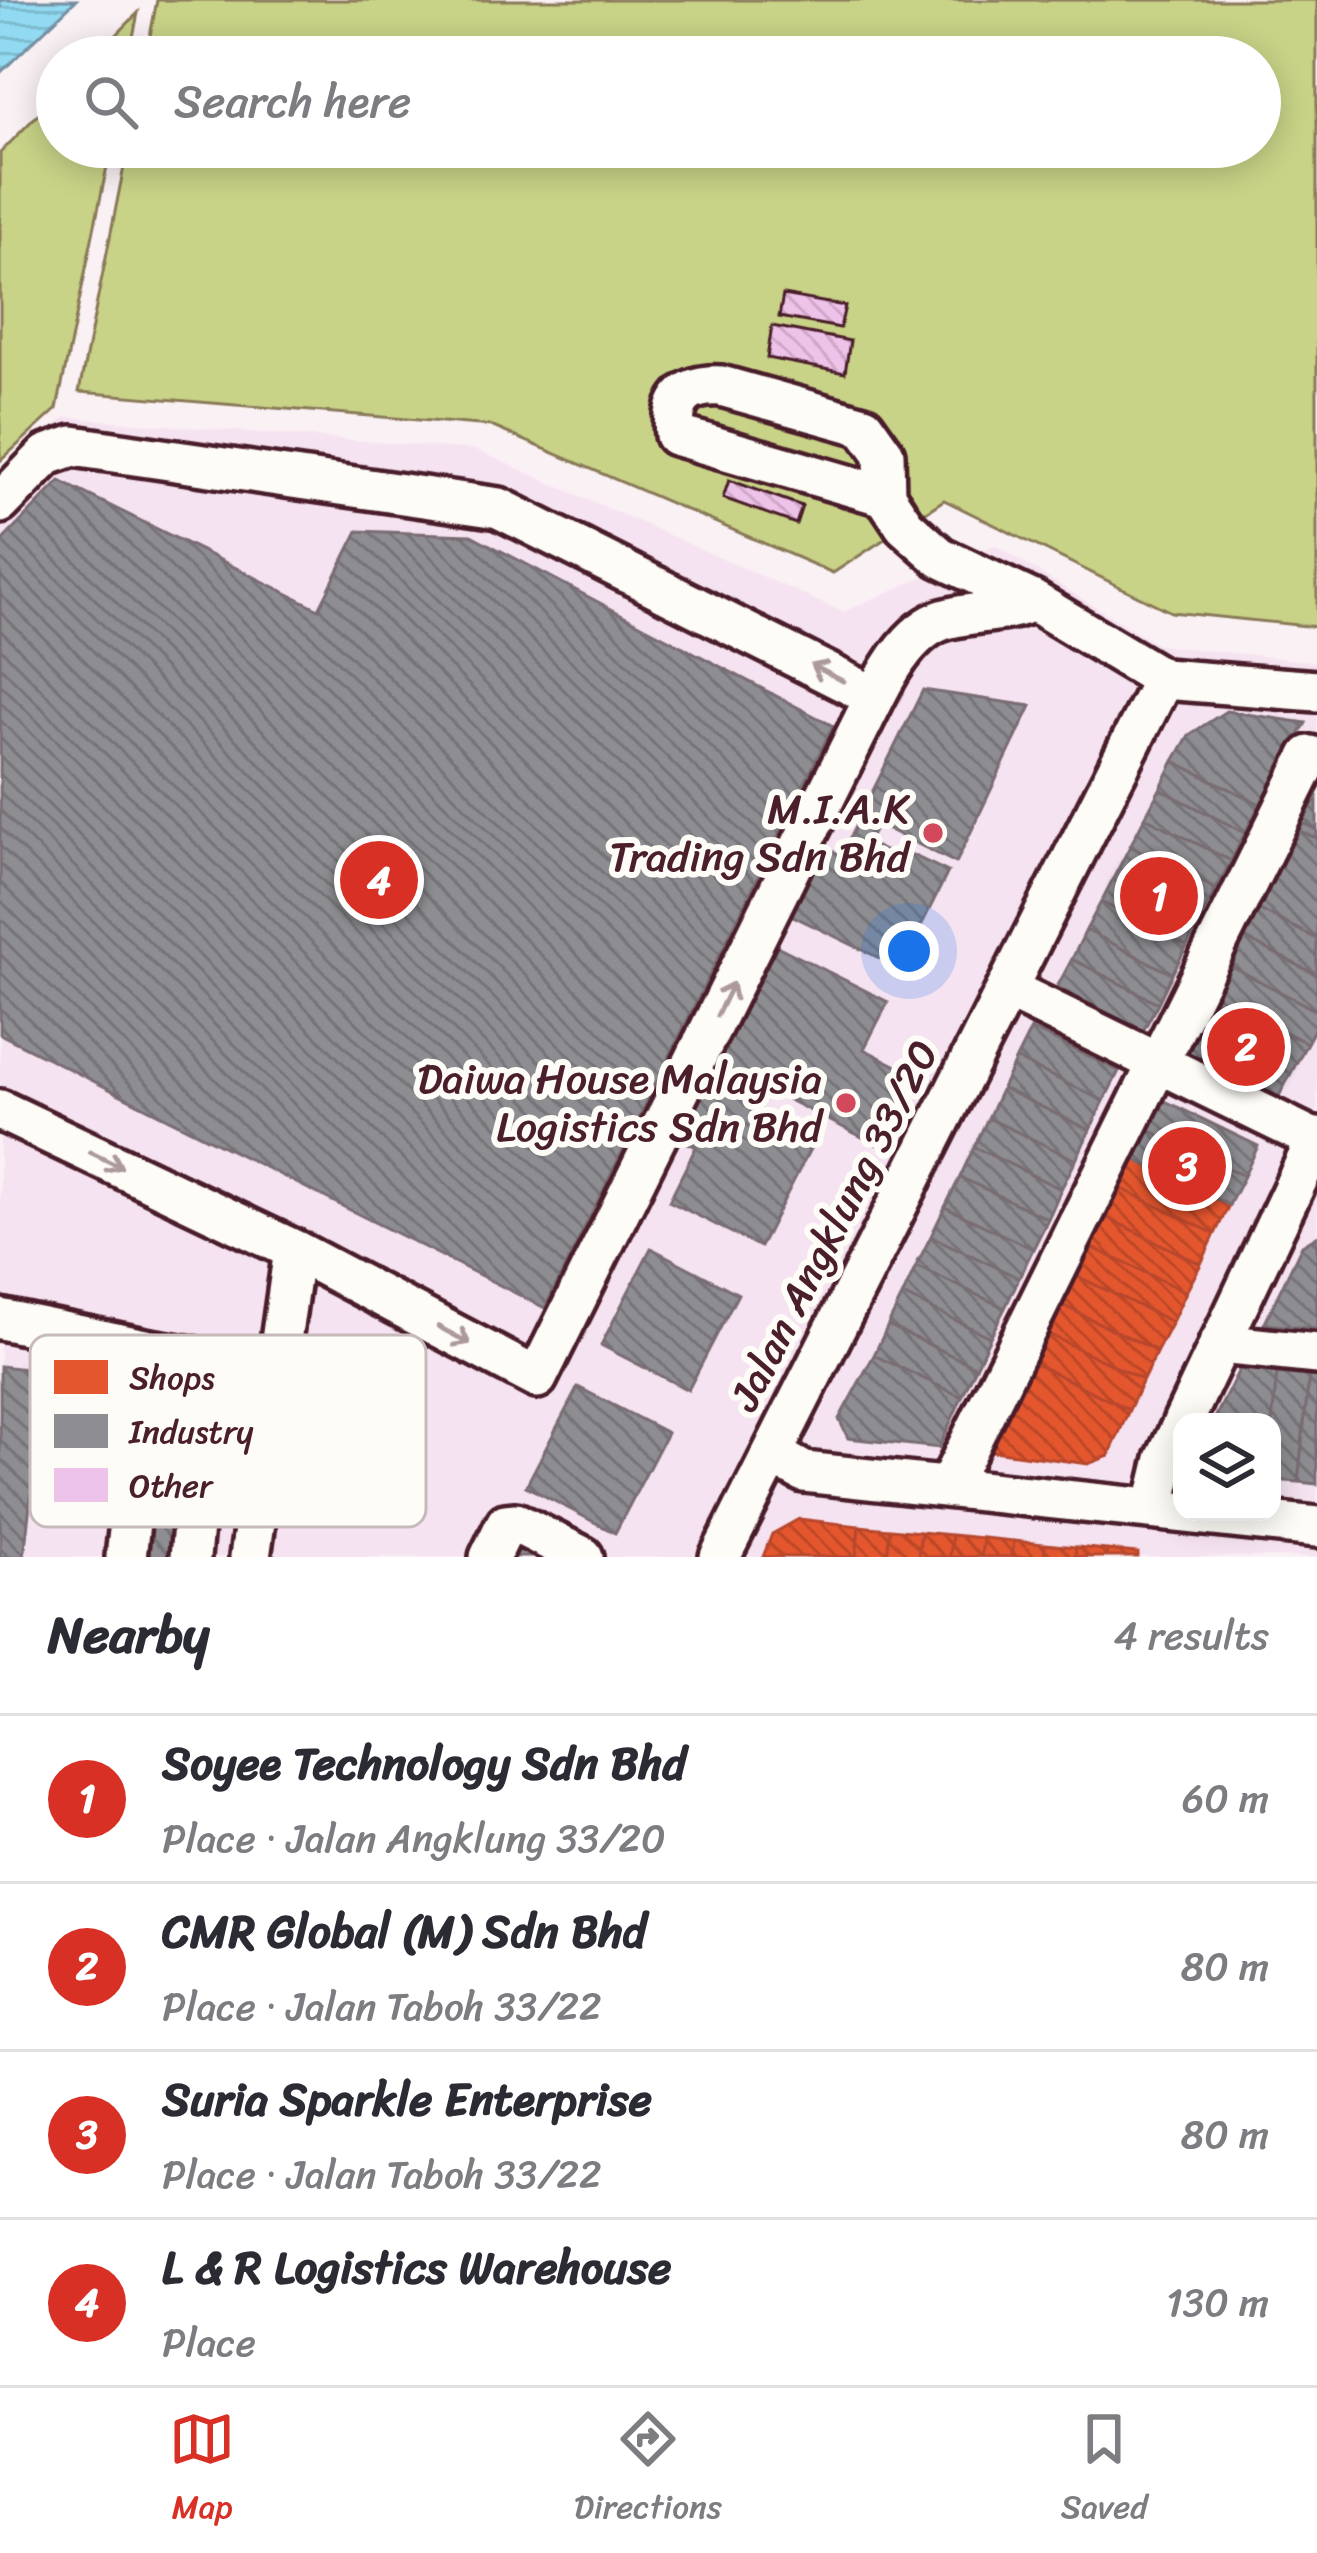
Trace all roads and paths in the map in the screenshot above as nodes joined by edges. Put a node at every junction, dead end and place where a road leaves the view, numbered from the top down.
1 (885, 496) junction
2 (0, 503) edge
3 (1034, 601) junction
4 (1163, 679) junction
5 (1317, 691) edge
6 (874, 698) junction
7 (1310, 756) dead end
8 (1007, 989) junction
9 (1159, 1064) junction
10 (0, 1110) edge
11 (1313, 1158) edge
12 (294, 1250) junction
13 (0, 1319) edge
14 (77, 1335) edge
15 (282, 1335) edge
16 (1219, 1344) junction
17 (1317, 1354) edge
18 (1188, 1413) edge
19 (1173, 1445) edge
20 (772, 1454) junction
21 (948, 1487) junction
22 (1154, 1509) junction
23 (129, 1527) edge
24 (193, 1527) edge
25 (254, 1527) edge
26 (1317, 1527) edge
27 (1244, 1538) edge
28 (126, 1557) edge
29 (190, 1557) edge
30 (250, 1557) edge
31 (490, 1557) edge
32 (583, 1557) edge
33 (720, 1557) edge

1 - 1 street
1 - 3 street
6 -> 2 street
3 - 4 street
3 - 6 street
4 - 5 street
4 - 8 street, Jalan Angklung 33/20
12 -> 6 street
7 - 9 street
8 - 9 street
8 - 20 street, Jalan Angklung 33/20
9 - 11 street
9 - 21 street
10 -> 12 street
11 - 16 street
12 - 15 street
13 - 14 street
16 - 17 street
16 - 18 street
19 - 22 street
20 - 21 street
20 - 33 street, Jalan Angklung 33/20
21 - 22 street
22 - 27 street
23 - 28 street
24 - 29 street
25 - 30 street
26 - 27 street
31 - 32 street

